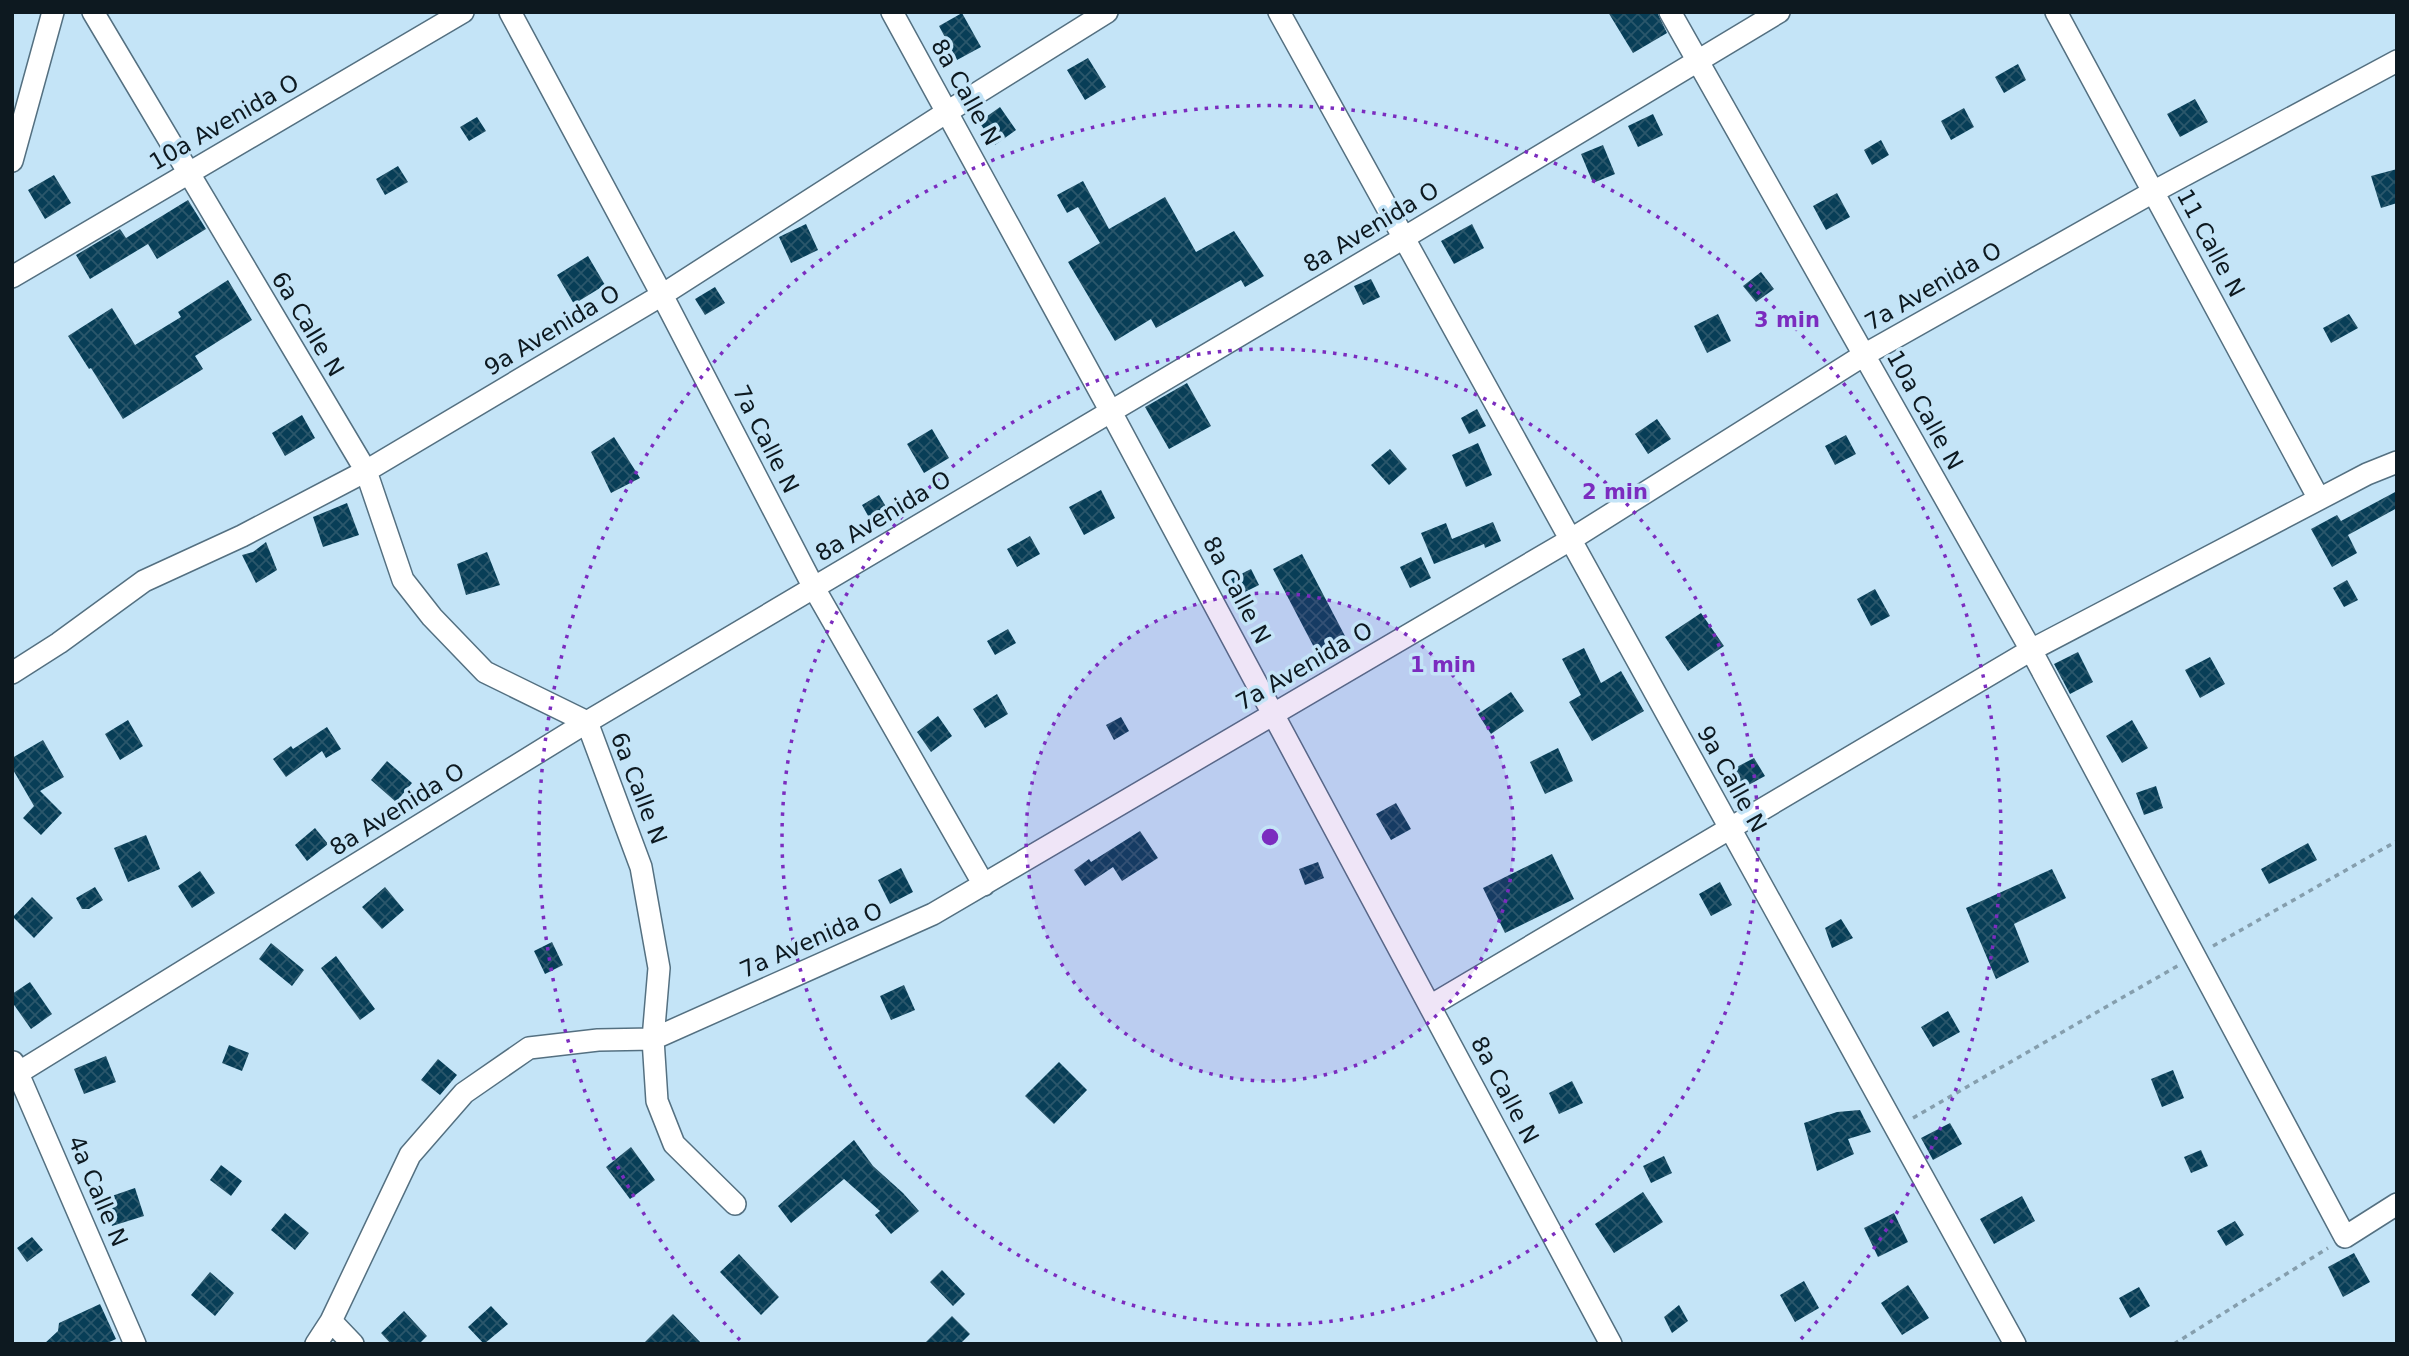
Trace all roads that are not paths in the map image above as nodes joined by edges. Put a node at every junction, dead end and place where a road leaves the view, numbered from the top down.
1 (53, 12) edge
2 (93, 12) edge
3 (463, 12) edge
4 (510, 12) edge
5 (892, 12) edge
6 (1107, 12) edge
7 (1279, 12) edge
8 (1670, 12) edge
9 (1779, 12) edge
10 (2056, 12) edge
11 (2397, 61) edge
12 (1696, 62) junction
13 (947, 112) junction
14 (12, 161) edge
15 (187, 174) junction
16 (2153, 192) junction
17 (1402, 239) junction
18 (12, 277) edge
19 (662, 295) junction
20 (1864, 355) junction
21 (1111, 412) junction
22 (2397, 463) edge
23 (366, 471) junction
24 (2319, 499) junction
25 (1570, 540) junction
26 (814, 588) junction
27 (2031, 650) junction
28 (12, 673) edge
29 (1273, 713) junction
30 (587, 722) junction
31 (1730, 830) junction
32 (984, 885) junction
33 (1430, 1006) junction
34 (653, 1039) junction
35 (15, 1066) edge
36 (2397, 1204) edge
37 (734, 1205) dead end
38 (331, 1321) junction
39 (135, 1344) edge
40 (316, 1344) edge
41 (353, 1344) edge
42 (1611, 1344) edge
43 (2015, 1344) edge

1 - 14 street
2 - 15 street, 6a Calle N
3 - 15 street, 10a Avenida O
4 - 19 street, 7a Calle N
5 - 13 street, 8a Calle N
6 - 13 street, 9a Avenida O
7 - 17 street
8 - 12 street, 10a Calle N
9 - 12 street, 8a Avenida O
10 - 16 street, 11 Calle N
11 - 16 street, 7a Avenida O
12 - 17 street, 8a Avenida O
12 - 20 street, 10a Calle N
13 - 19 street, 9a Avenida O
13 - 21 street, 8a Calle N
15 - 18 street, 10a Avenida O
15 - 23 street, 6a Calle N
16 - 20 street, 7a Avenida O
16 - 24 street, 11 Calle N
17 - 21 street, 8a Avenida O
17 - 25 street, 9a Calle N
19 - 23 street, 9a Avenida O
19 - 26 street, 7a Calle N
20 - 25 street, 7a Avenida O
20 - 27 street, 10a Calle N
21 - 26 street, 8a Avenida O
21 - 29 street, 8a Calle N
22 - 24 street
23 - 28 street, 9a Avenida O
23 - 30 street, 6a Calle N
24 - 27 street
25 - 29 street, 7a Avenida O
25 - 31 street, 9a Calle N
26 - 30 street, 8a Avenida O
26 - 32 street, 7a Calle N
27 - 31 street
27 - 36 street, 10a Calle N
29 - 32 street, 7a Avenida O
29 - 33 street, 8a Calle N
30 - 34 street, 6a Calle N
30 - 35 street, 8a Avenida O
31 - 33 street
31 - 43 street, 9a Calle N
32 - 34 street, 7a Avenida O
33 - 42 street, 8a Calle N
34 - 37 street, 6a Calle N
34 - 38 street, 7a Avenida O
35 - 39 street, 4a Calle N
38 - 40 street, 7a Avenida O
38 - 41 street

